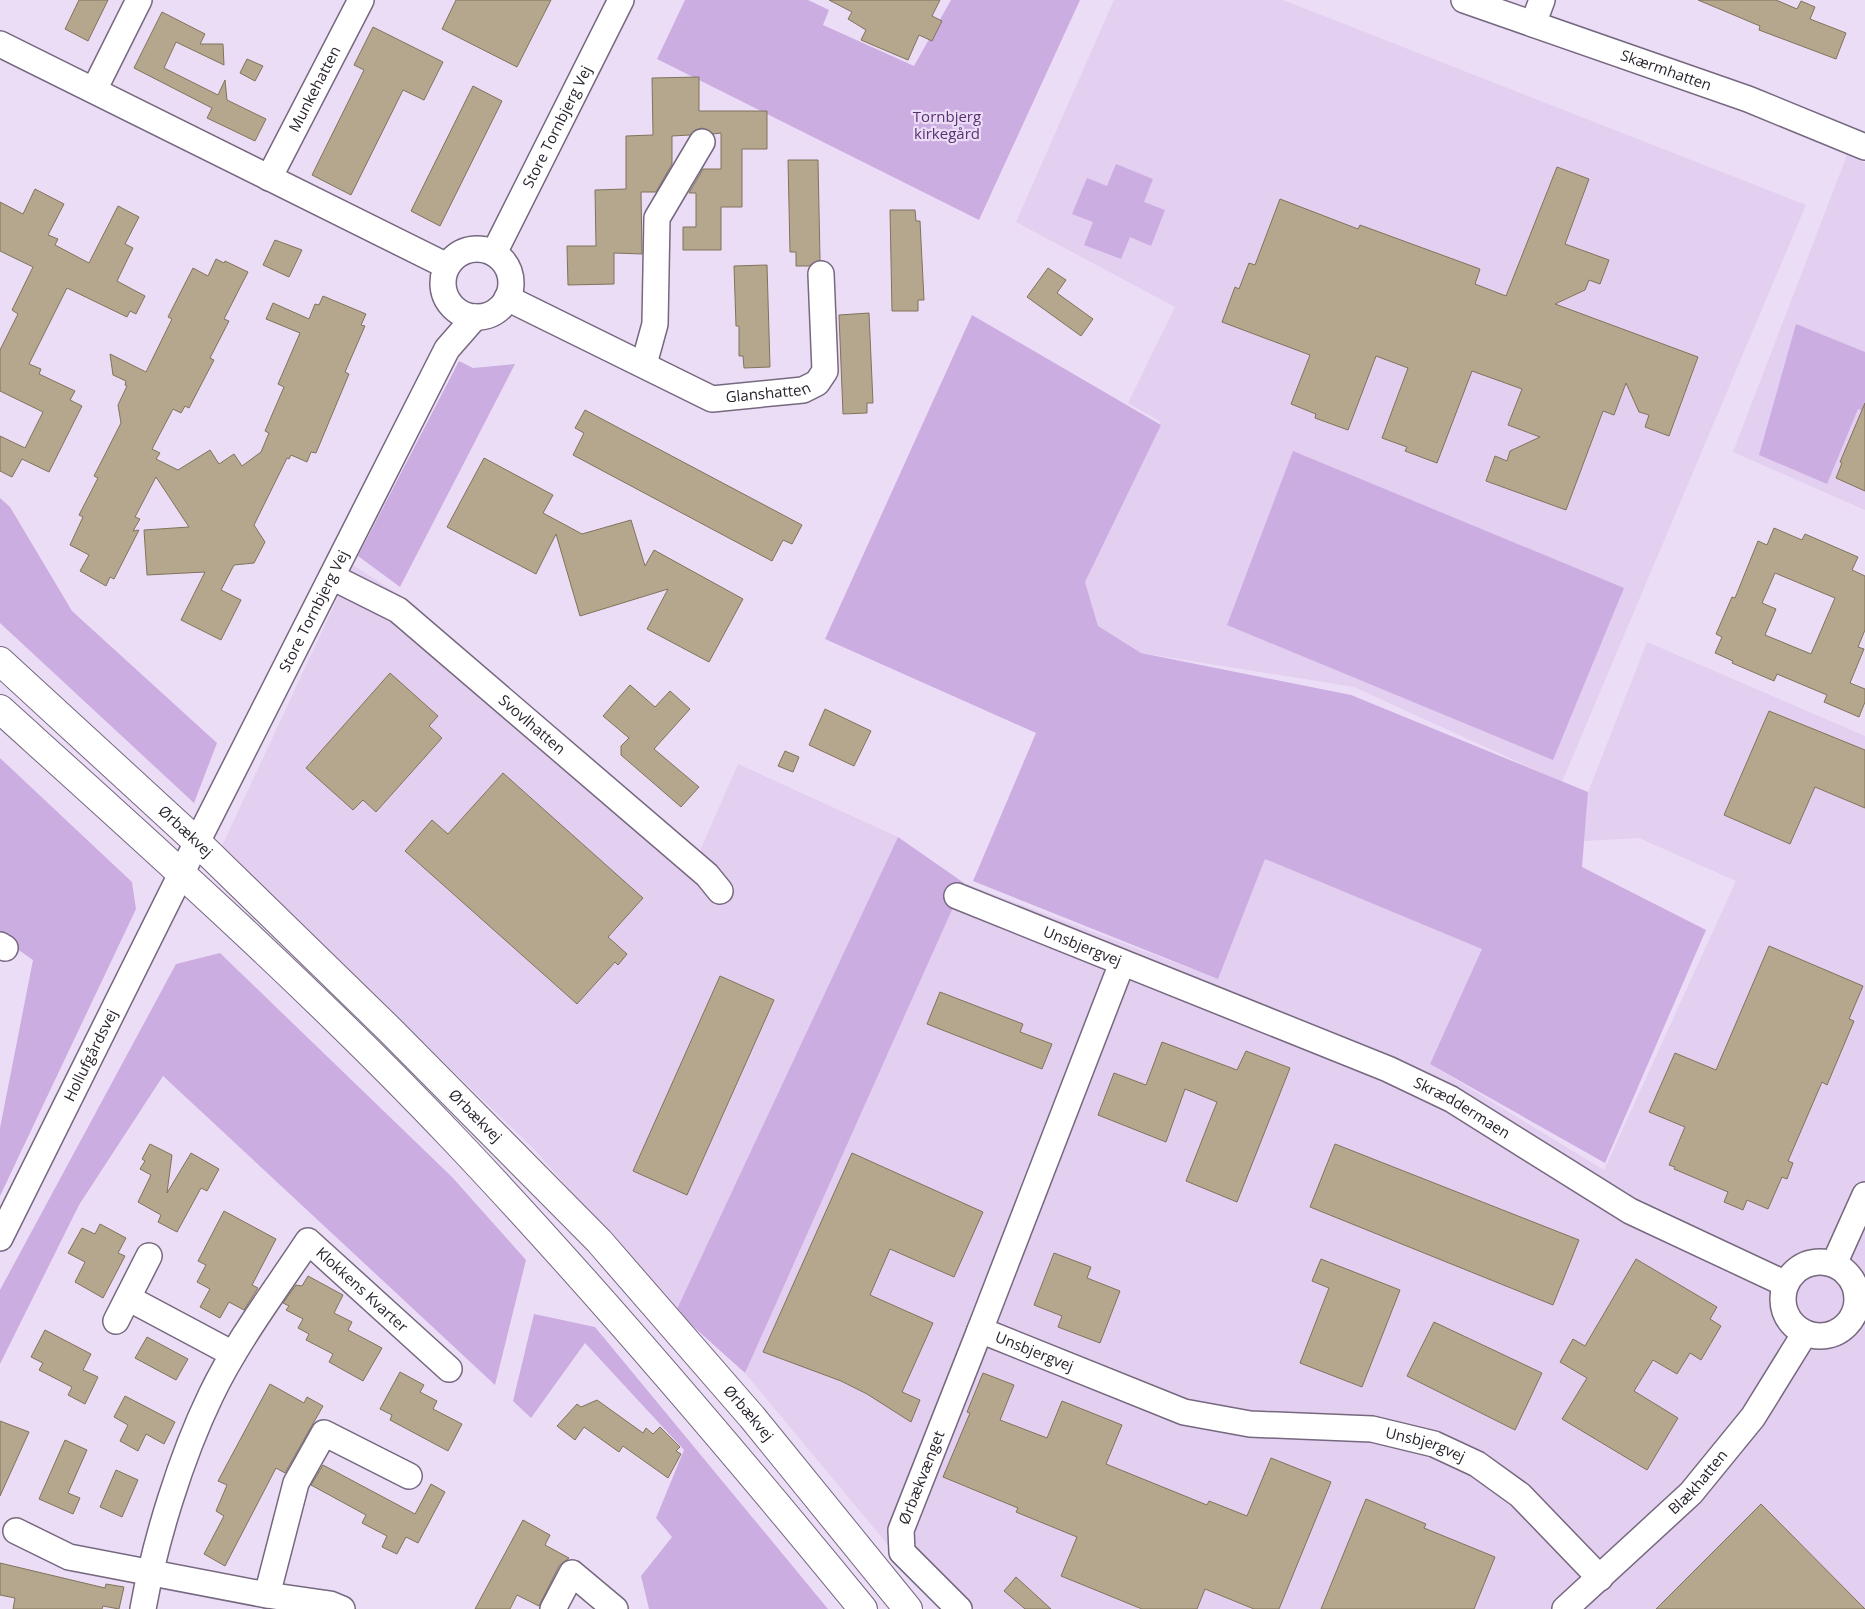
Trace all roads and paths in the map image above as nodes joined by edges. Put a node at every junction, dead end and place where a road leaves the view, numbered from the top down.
1 (139, 0) edge
2 (361, 0) edge
3 (621, 0) edge
4 (1464, 0) edge
5 (1542, 0) edge
6 (1534, 24) junction
7 (0, 44) edge
8 (94, 90) junction
9 (702, 142) dead end
10 (1865, 146) edge
11 (269, 178) junction
12 (494, 253) junction
13 (447, 266) junction
14 (821, 274) dead end
15 (507, 298) junction
16 (452, 306) junction
17 (475, 317) junction
18 (447, 349) junction
19 (644, 364) junction
20 (332, 577) junction
21 (0, 661) edge
22 (0, 709) edge
23 (196, 842) junction
24 (181, 873) junction
25 (720, 891) dead end
26 (957, 896) dead end
27 (1122, 963) junction
28 (1865, 1194) edge
29 (0, 1238) edge
30 (149, 1256) dead end
31 (1834, 1264) junction
32 (1786, 1284) junction
33 (128, 1298) junction
34 (1859, 1319) edge
35 (116, 1321) dead end
36 (980, 1330) junction
37 (1805, 1333) junction
38 (233, 1354) junction
39 (449, 1369) dead end
40 (409, 1476) dead end
41 (16, 1531) dead end
42 (149, 1572) junction
43 (1600, 1578) junction
44 (267, 1595) junction
45 (143, 1609) edge
46 (342, 1609) edge
47 (553, 1609) edge
48 (615, 1609) edge
49 (863, 1609) edge
50 (908, 1609) edge
51 (960, 1609) edge
52 (1565, 1609) edge

1 - 8 street
2 - 11 street, Munkehatten
3 - 12 street, Store Tornbjerg Vej
4 - 6 street, Skærmhatten
5 - 6 street
6 - 10 street, Skærmhatten
7 - 8 street
8 - 11 street
9 - 19 street
11 - 13 street
12 - 13 street
12 - 15 street
13 - 16 street
14 - 19 street, Glanshatten
15 - 17 street
15 - 19 street, Glanshatten
16 - 17 street
16 - 18 street, Store Tornbjerg Vej
17 - 18 street, Store Tornbjerg Vej
18 - 20 street, Store Tornbjerg Vej
20 - 23 street, Store Tornbjerg Vej
20 - 25 street, Svovlhatten
21 - 23 main road, Ørbækvej
22 - 24 main road, Ørbækvej
23 - 24 street, Store Tornbjerg Vej
23 - 50 main road, Ørbækvej
24 - 29 street, Hollufgårdsvej
24 - 49 main road, Ørbækvej
26 - 27 street, Unsbjergvej
27 - 32 street, Skræddermaen
27 - 36 street, Unsbjergvej
28 - 31 street
30 - 33 street
31 - 32 street
31 - 34 street
32 - 37 street
33 - 35 street
33 - 38 street
34 - 37 street
36 - 43 street, Unsbjergvej
36 - 51 street, Ørbækvænget
37 - 43 street, Blækhatten
38 - 39 street, Klokkens Kvarter
38 - 42 street, Klokkens Kvarter
40 - 44 street
41 - 42 street
42 - 44 street
42 - 45 street, Klokkens Kvarter
43 - 52 street, Blækhatten
44 - 46 street
47 - 48 street

